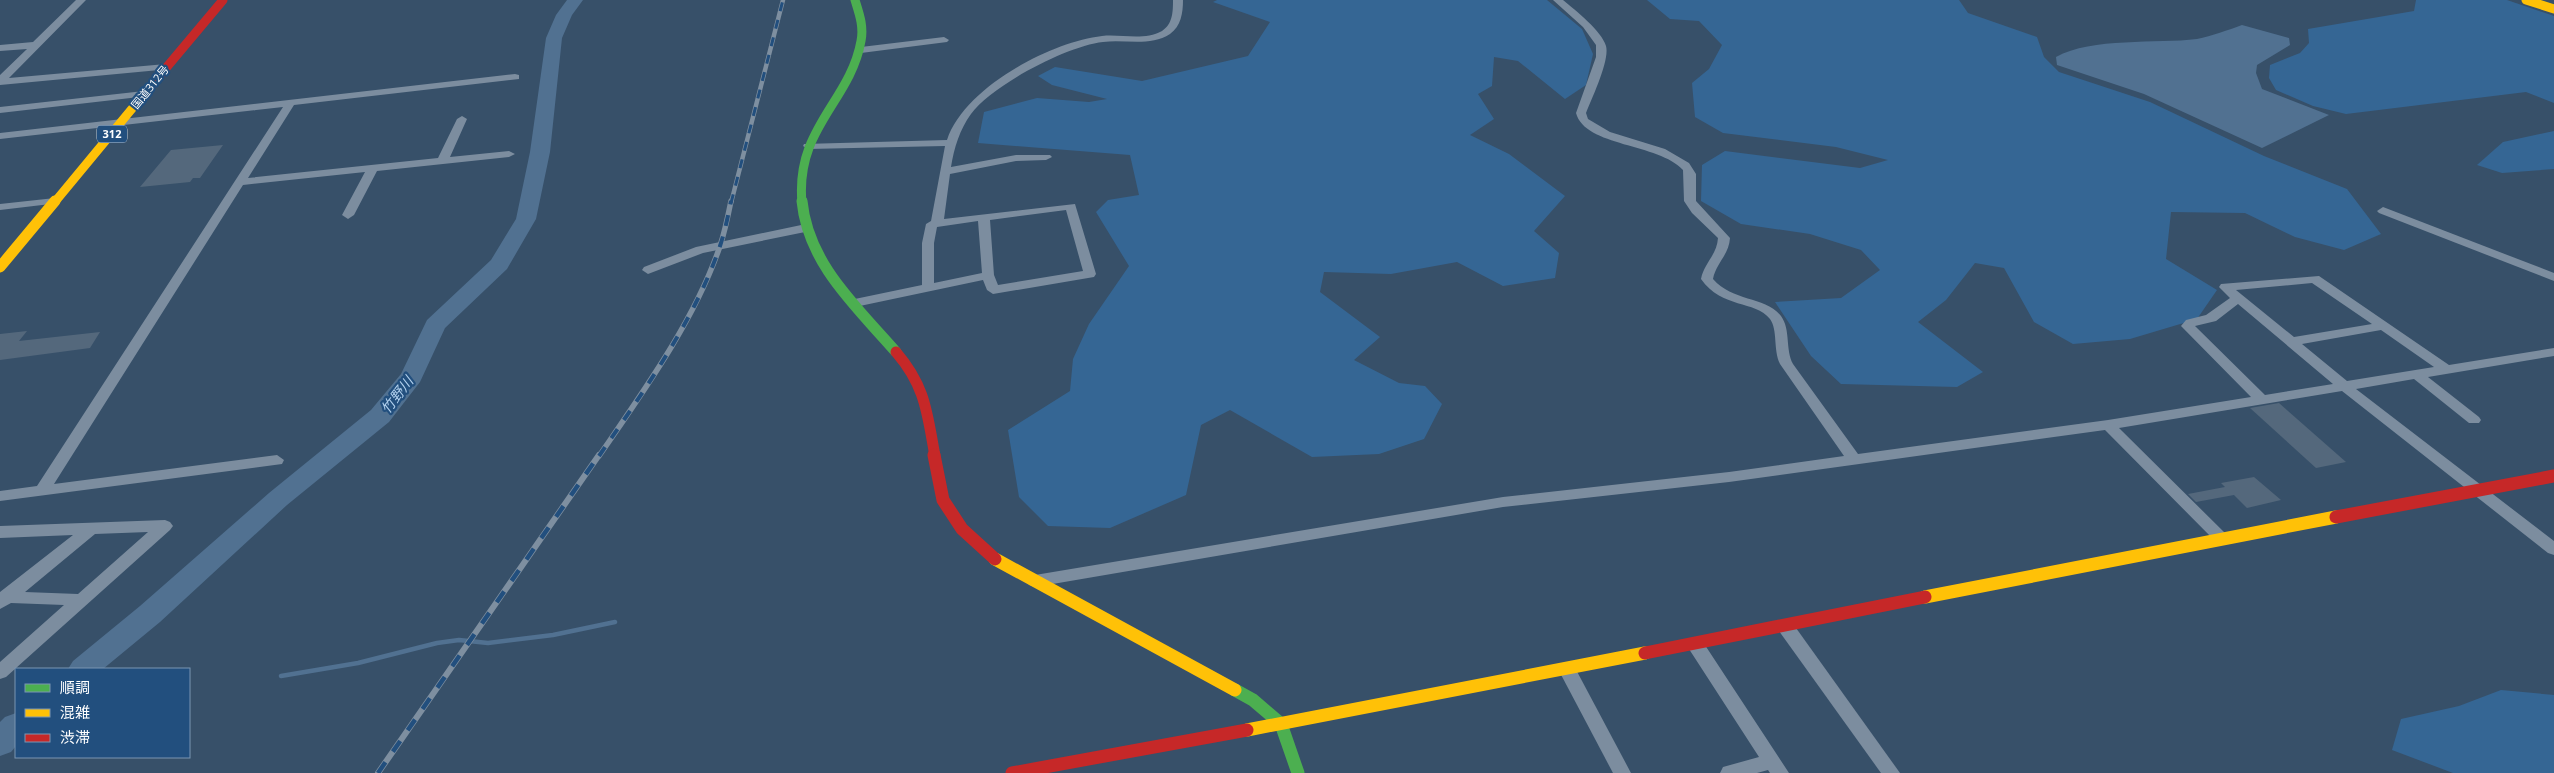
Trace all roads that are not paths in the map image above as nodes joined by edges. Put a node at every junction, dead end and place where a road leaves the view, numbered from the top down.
1 (80, 0) edge
2 (223, 0) edge
3 (855, 0) edge
4 (1178, 0) edge
5 (1558, 0) edge
6 (2526, 0) edge
7 (2554, 9) edge
8 (944, 40) dead end
9 (36, 45) junction
10 (0, 48) edge
11 (861, 50) junction
12 (166, 67) junction
13 (515, 77) dead end
14 (0, 81) edge
15 (144, 94) junction
16 (291, 102) junction
17 (0, 110) edge
18 (462, 119) dead end
19 (123, 122) junction
20 (0, 136) edge
21 (951, 143) junction
22 (808, 146) junction
23 (508, 154) dead end
24 (1046, 158) dead end
25 (442, 161) junction
26 (373, 168) junction
27 (947, 170) junction
28 (240, 182) junction
29 (55, 201) junction
30 (0, 207) edge
31 (2383, 211) dead end
32 (348, 215) dead end
33 (984, 217) junction
34 (938, 223) junction
35 (806, 228) junction
36 (0, 267) edge
37 (648, 270) dead end
38 (988, 275) junction
39 (2554, 276) edge
40 (928, 286) junction
41 (2238, 298) junction
42 (855, 303) junction
43 (2383, 326) junction
44 (2291, 342) junction
45 (2554, 352) edge
46 (2447, 370) junction
47 (2417, 374) junction
48 (2345, 387) junction
49 (2261, 399) junction
50 (2474, 420) dead end
51 (2108, 424) junction
52 (1854, 459) junction
53 (277, 460) dead end
54 (2554, 476) edge
55 (2476, 489) junction
56 (42, 490) junction
57 (0, 496) edge
58 (91, 529) junction
59 (0, 532) edge
60 (2221, 538) junction
61 (2554, 550) edge
62 (1035, 581) junction
63 (3, 599) edge
64 (82, 600) junction
65 (1784, 626) junction
66 (1695, 644) junction
67 (2, 668) edge
68 (1567, 669) junction
69 (1281, 724) junction
70 (1776, 767) edge
71 (1012, 773) edge
72 (1298, 773) edge
73 (1622, 773) edge
74 (1728, 773) edge
75 (1890, 773) edge

1 - 9 street
2 - 12 main road, 国道312号 / 312
3 - 11 main road
4 - 21 street
5 - 52 street
6 - 7 main road
8 - 11 street
9 - 10 street
9 - 14 street
11 - 22 main road
12 - 14 street
12 - 15 main road, 国道312号 / 312
13 - 16 street
15 - 17 street
15 - 19 main road, 国道312号 / 312
16 - 19 street
16 - 28 street
18 - 25 street
19 - 20 street
19 - 29 main road, 国道312号 / 312
21 - 22 street
21 - 27 street
22 - 35 main road
23 - 25 street
24 - 27 street
25 - 26 street
26 - 28 street
26 - 32 street
27 - 34 street
28 - 56 street
29 - 30 street
29 - 36 main road, 国道312号 / 312
31 - 39 street
33 - 34 street
33 - 38 street
33 - 38 street
34 - 40 street
35 - 37 street
35 - 42 main road
38 - 40 street
40 - 42 street
41 - 43 street
41 - 44 street
41 - 49 street
42 - 62 main road
43 - 44 street
43 - 46 street
44 - 48 street
45 - 46 street
46 - 47 street
47 - 48 street
47 - 50 street
48 - 49 street
48 - 55 street
49 - 51 street
51 - 52 street
51 - 60 street
52 - 62 street
53 - 56 street
54 - 55 main road
55 - 60 main road
55 - 61 street
56 - 57 street
58 - 59 street
58 - 63 street
58 - 64 street
60 - 65 main road
62 - 69 main road
63 - 64 street
64 - 67 street
65 - 66 main road
65 - 75 street
66 - 68 main road
66 - 70 street
68 - 69 main road
68 - 73 street
69 - 71 main road
69 - 72 main road
70 - 74 street

